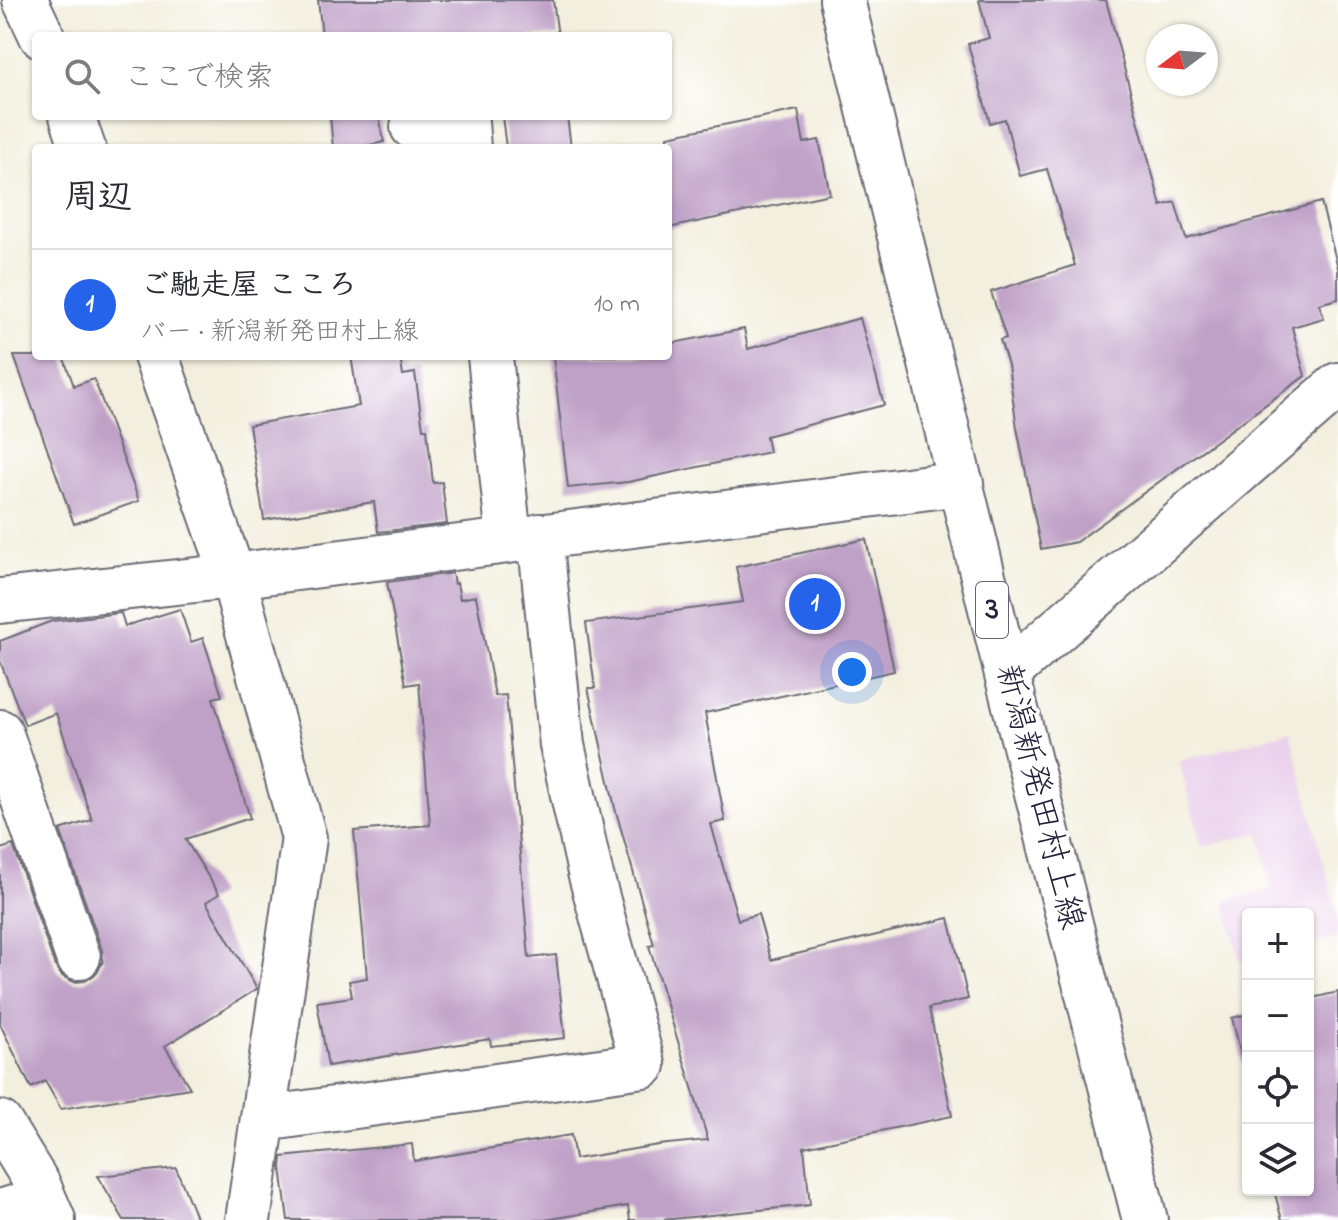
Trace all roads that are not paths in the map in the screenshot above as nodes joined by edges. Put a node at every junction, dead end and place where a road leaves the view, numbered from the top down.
1 (25, 0) edge
2 (842, 0) edge
3 (40, 32) edge
4 (73, 120) edge
5 (413, 127) dead end
6 (82, 144) edge
7 (468, 144) edge
8 (157, 360) edge
9 (491, 360) edge
10 (1338, 385) edge
11 (961, 483) junction
12 (525, 538) junction
13 (233, 576) junction
14 (0, 601) edge
15 (1007, 674) junction
16 (0, 732) edge
17 (78, 957) dead end
18 (264, 1119) junction
19 (0, 1123) edge
20 (48, 1210) edge
21 (0, 1212) edge
22 (248, 1220) edge
23 (1145, 1220) edge

1 - 3 street
2 - 11 street, 新潟新発田村上線 / 3
4 - 6 street
5 - 7 street
8 - 13 street
9 - 12 street
10 - 15 street
11 - 12 street
11 - 15 street, 新潟新発田村上線 / 3
12 - 13 street
12 - 18 street
13 - 14 street
13 - 18 street
15 - 23 street, 新潟新発田村上線 / 3
16 - 17 street
18 - 22 street
19 - 20 street
20 - 21 street

